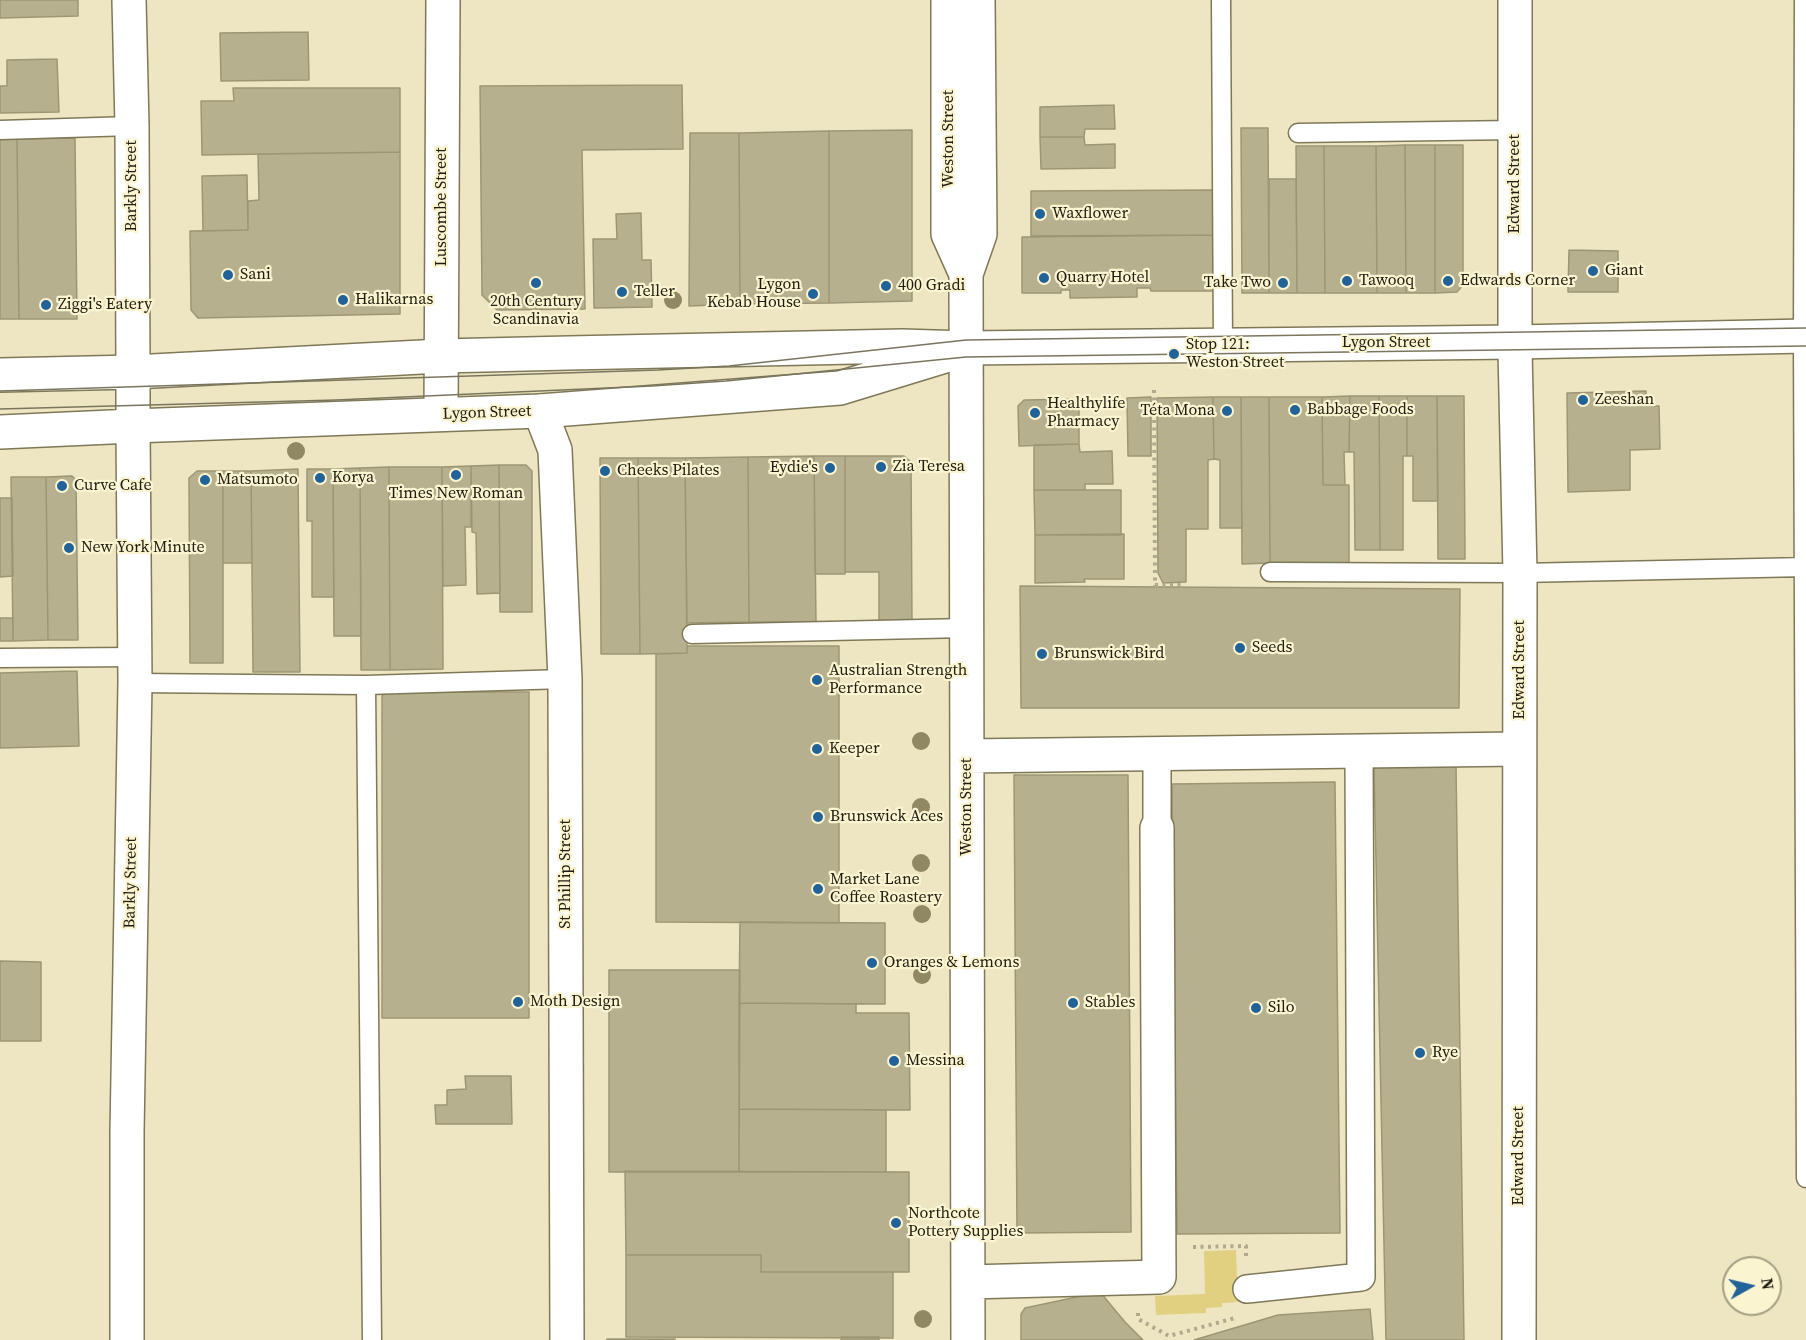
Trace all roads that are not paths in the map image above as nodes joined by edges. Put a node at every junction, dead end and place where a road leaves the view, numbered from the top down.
1 (129, 0) edge
2 (443, 0) edge
3 (948, 0) edge
4 (978, 0) edge
5 (1221, 0) edge
6 (1515, 0) edge
7 (1804, 0) edge
8 (1805, 47) edge
9 (132, 126) junction
10 (0, 130) edge
11 (1515, 130) junction
12 (1298, 133) dead end
13 (966, 274) junction
14 (1805, 336) edge
15 (1515, 342) junction
16 (1223, 345) junction
17 (966, 348) junction
18 (441, 356) junction
19 (133, 372) junction
20 (0, 375) edge
21 (540, 411) junction
22 (441, 414) junction
23 (133, 426) junction
24 (0, 432) edge
25 (1805, 567) edge
26 (1270, 572) dead end
27 (1520, 573) junction
28 (967, 628) junction
29 (692, 634) dead end
30 (0, 658) edge
31 (135, 670) junction
32 (566, 679) junction
33 (366, 685) junction
34 (1520, 749) junction
35 (1359, 751) junction
36 (1157, 754) junction
37 (967, 756) junction
38 (1157, 828) joint
39 (1806, 1178) edge
40 (968, 1282) junction
41 (1247, 1289) road end
42 (127, 1340) edge
43 (372, 1340) edge
44 (567, 1340) edge
45 (968, 1340) edge
46 (1519, 1340) edge

1 - 9 street, Barkly Street
2 - 18 street, Luscombe Street
3 - 13 street, Weston Street
4 - 13 street, Weston Street
5 - 16 lane
6 - 11 street, Edward Street
7 - 8 lane
8 - 14 lane
9 - 10 lane
9 - 19 street, Barkly Street
11 - 12 lane
11 - 15 street, Edward Street
13 - 17 street, Weston Street
14 - 15 street, Lygon Street
14 - 25 lane
15 - 16 street, Lygon Street
15 - 27 street, Edward Street
16 - 17 street, Lygon Street
17 - 18 street, Lygon Street
17 - 21 street, Lygon Street
17 - 28 street, Weston Street
18 - 19 street, Lygon Street
18 - 22 street, Luscombe Street
19 - 20 street, Lygon Street
19 - 23 street, Barkly Street
21 - 22 street, Lygon Street
21 - 32 street, St Phillip Street
22 - 23 street, Lygon Street
23 - 24 street, Lygon Street
23 - 31 street, Barkly Street
25 - 27 lane
25 - 39 lane
26 - 27 lane
27 - 34 street, Edward Street
28 - 29 lane
28 - 37 street, Weston Street
30 - 31 lane
31 - 33 lane
31 - 42 street, Barkly Street
32 - 33 lane
32 - 44 street, St Phillip Street
33 - 43 lane
34 - 35 street
34 - 46 street, Edward Street
35 - 36 street
35 - 41 street
36 - 37 street
36 - 38 street
37 - 40 street, Weston Street
38 - 40 street
40 - 45 street, Weston Street

